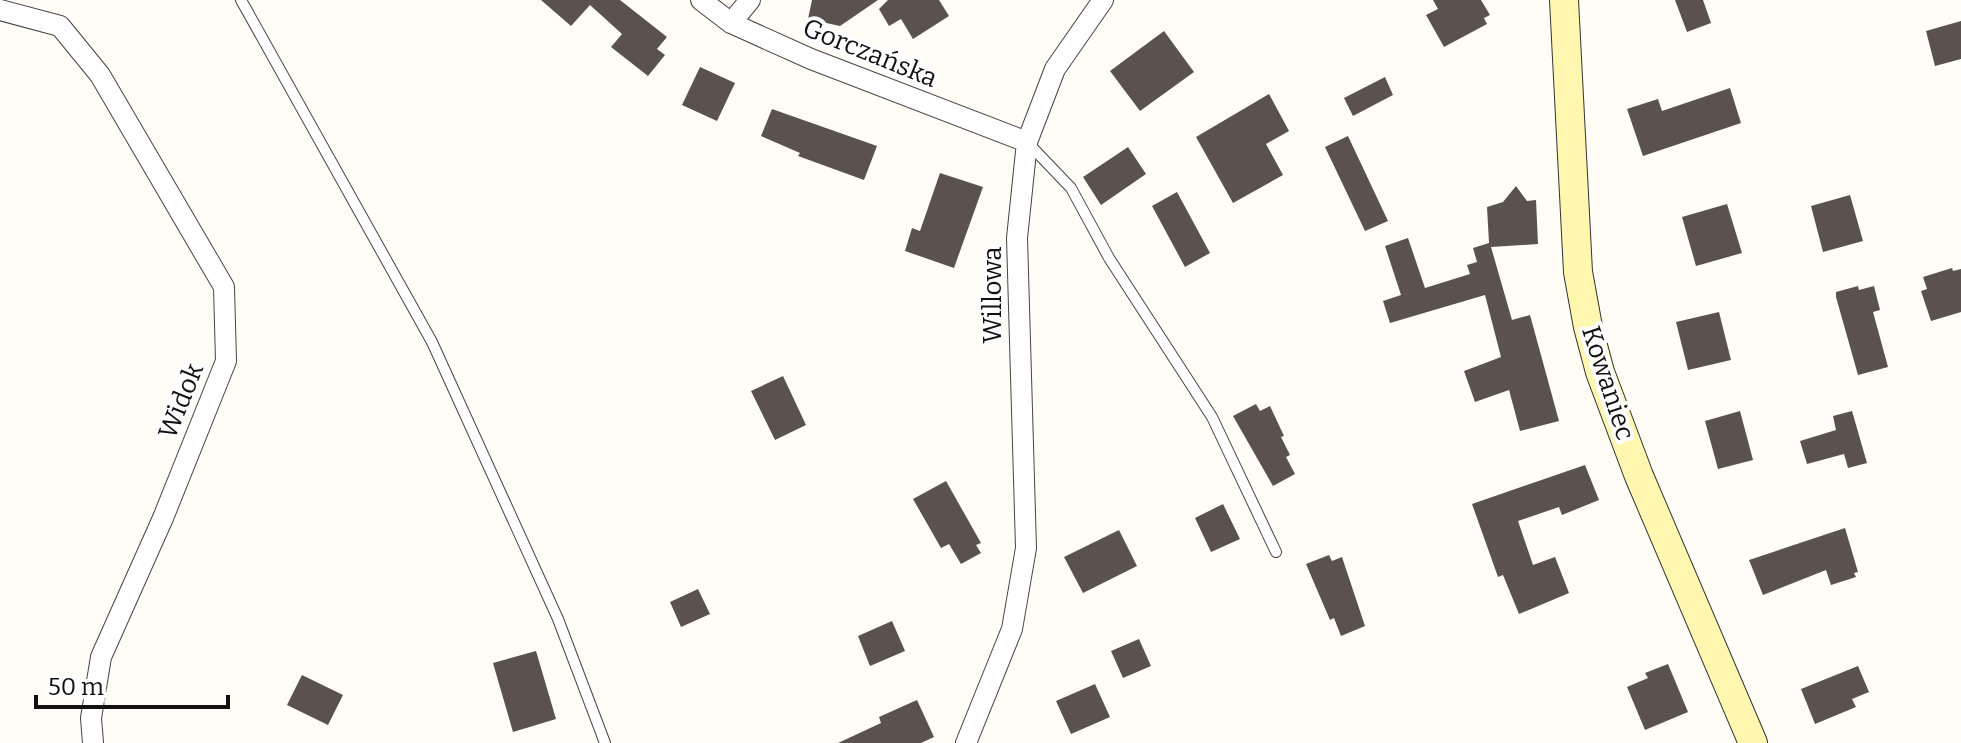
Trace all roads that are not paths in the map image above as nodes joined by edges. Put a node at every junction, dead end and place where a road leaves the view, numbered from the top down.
1 (241, 0) edge
2 (701, 0) edge
3 (750, 0) edge
4 (1103, 0) edge
5 (1564, 0) edge
6 (0, 10) edge
7 (731, 23) junction
8 (1027, 142) junction
9 (1276, 552) dead end
10 (93, 743) edge
11 (605, 743) edge
12 (966, 743) edge
13 (1753, 743) edge

1 - 11 lane
2 - 7 street, Gorczańska
3 - 7 street
4 - 8 street, Willowa
5 - 13 street, Kowaniec
6 - 10 street, Widok
7 - 8 street, Gorczańska
8 - 9 lane
8 - 12 street, Willowa

